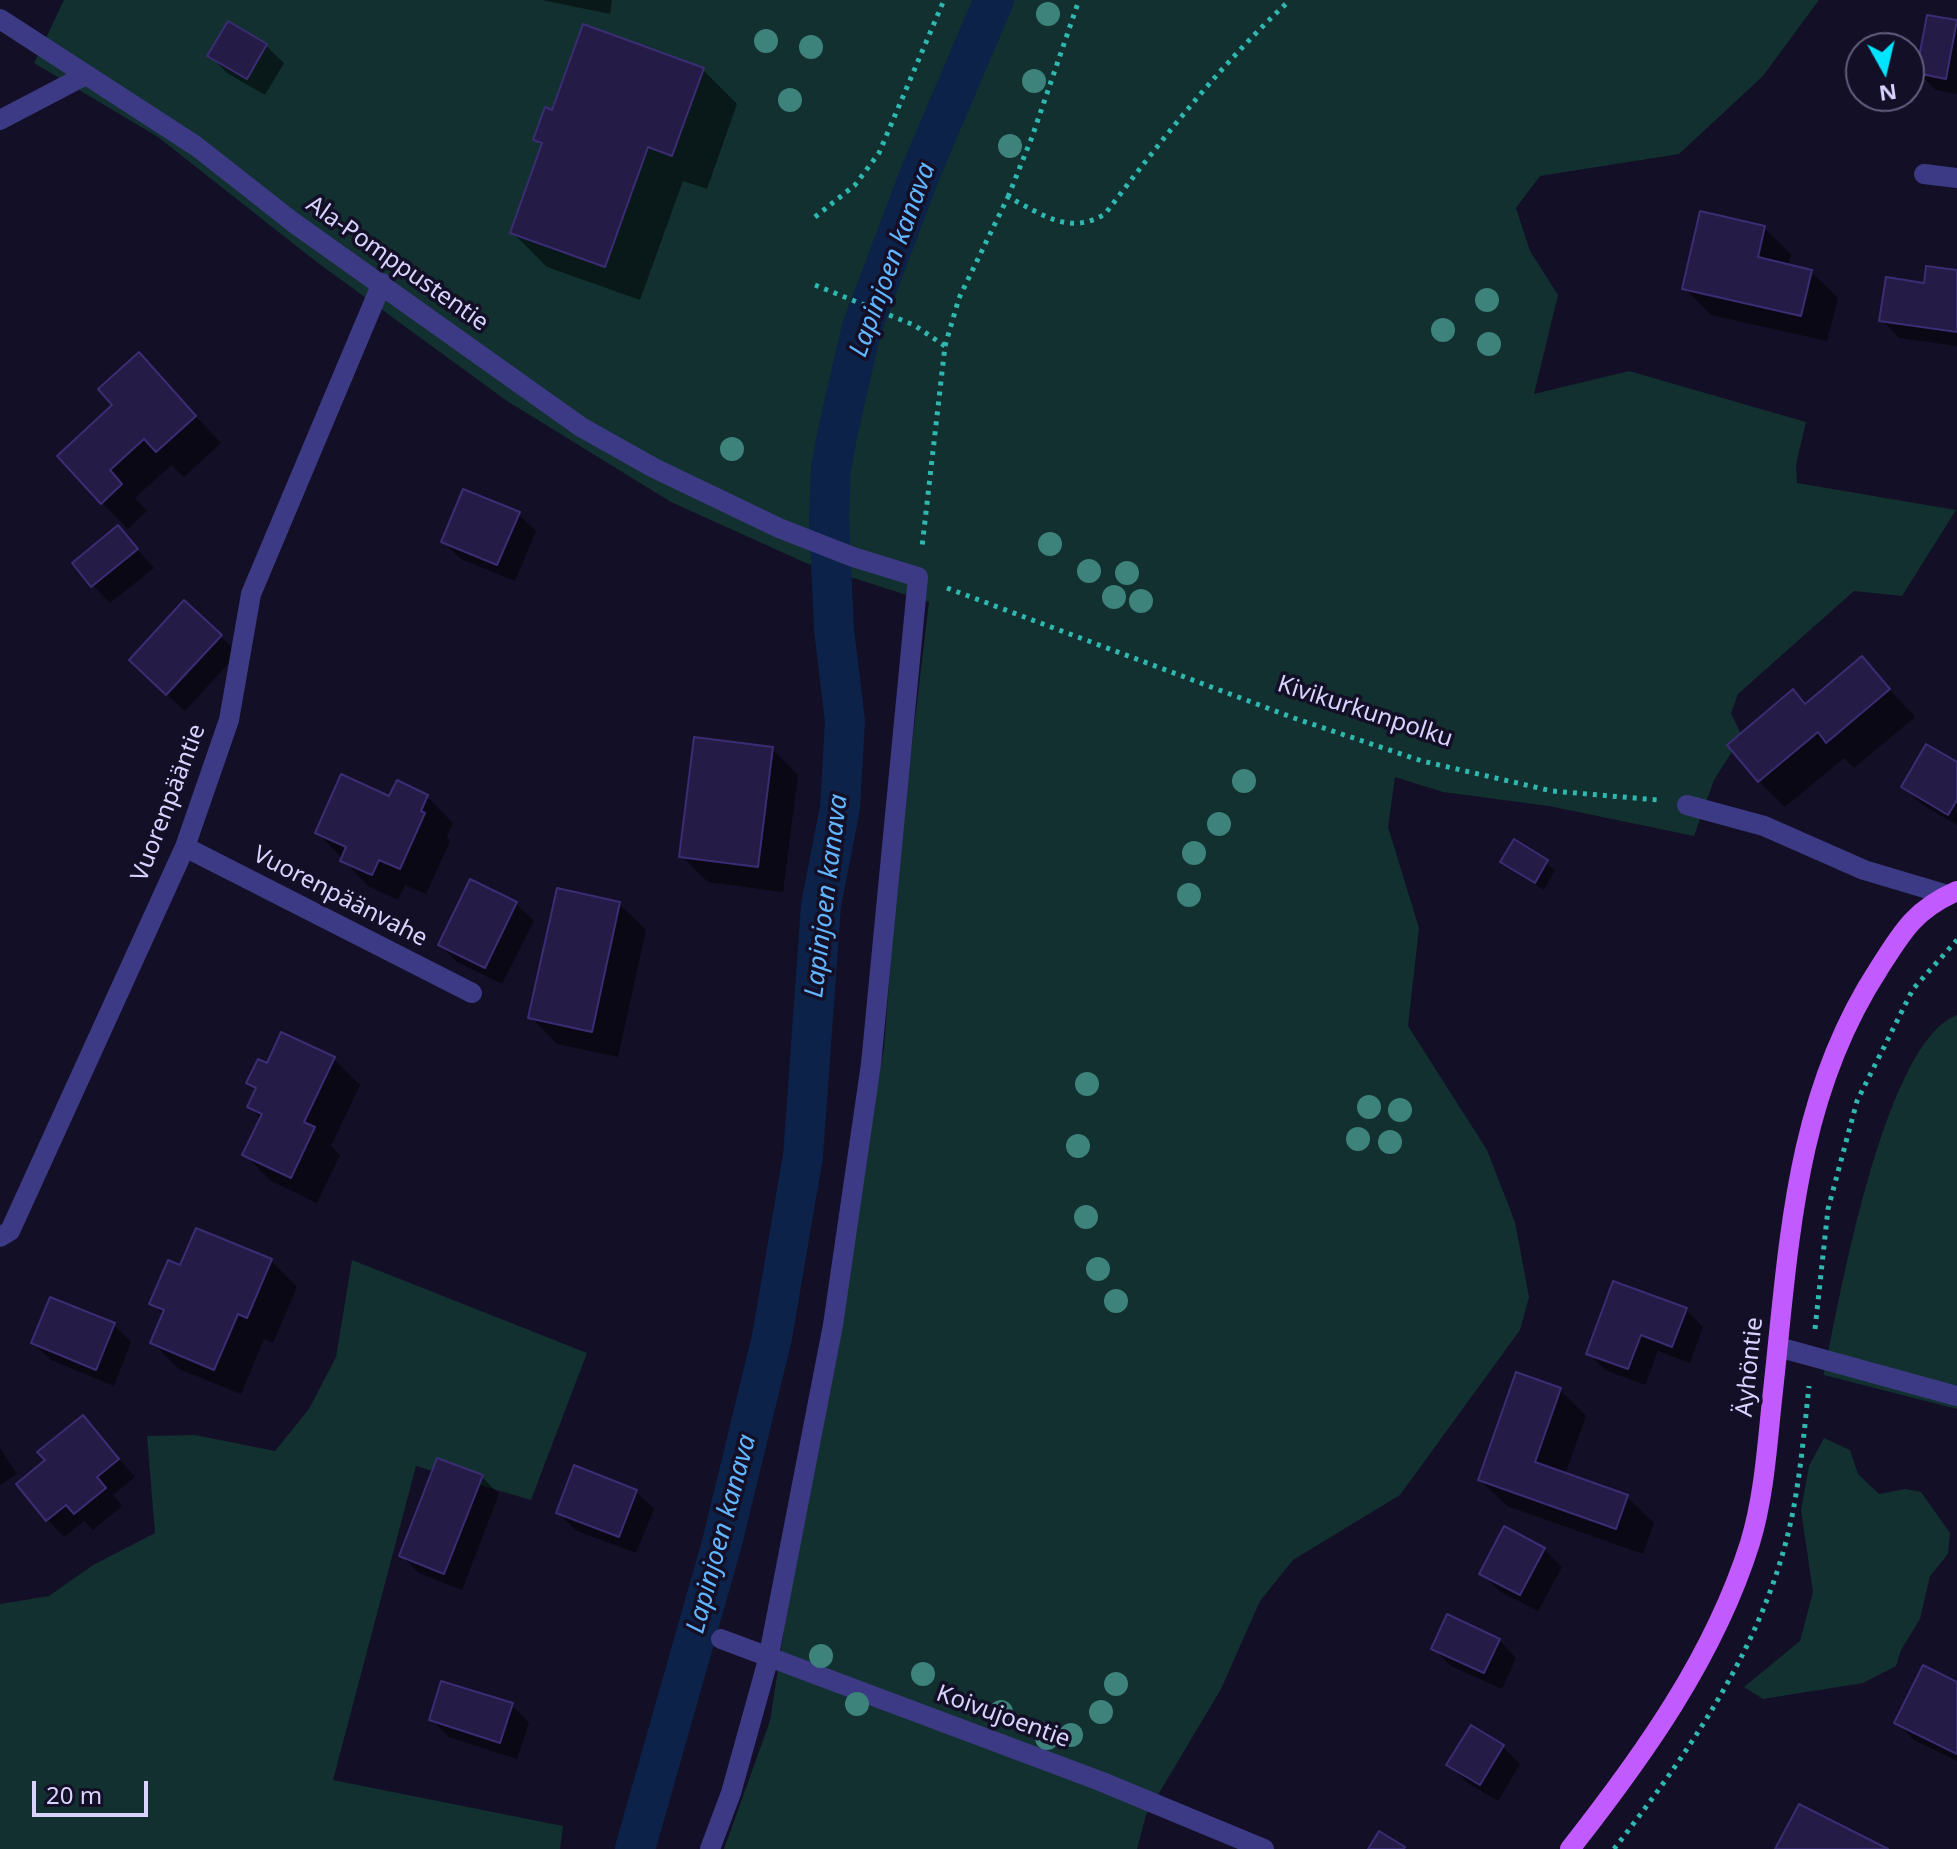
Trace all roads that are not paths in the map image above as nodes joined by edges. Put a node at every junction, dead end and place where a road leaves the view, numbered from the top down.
1 (0, 19) edge
2 (86, 75) junction
3 (0, 120) edge
4 (1924, 174) dead end
5 (1957, 178) edge
6 (382, 283) junction
7 (1687, 805) road end
8 (185, 847) junction
9 (1952, 893) edge
10 (472, 993) dead end
11 (0, 1237) edge
12 (1778, 1347) junction
13 (1957, 1396) edge
14 (721, 1639) dead end
15 (768, 1660) junction
16 (710, 1849) edge
17 (1264, 1849) edge
18 (1570, 1849) edge

1 - 2 street, Ala-Pomppustentie
2 - 3 street
2 - 6 street, Ala-Pomppustentie
4 - 5 street
6 - 8 street, Vuorenpääntie
6 - 15 street, Ala-Pomppustentie
7 - 9 street
8 - 10 street, Vuorenpäänvahe
8 - 11 street, Vuorenpääntie
9 - 12 main road, Äyhöntie
12 - 13 street
12 - 18 main road, Äyhöntie
14 - 15 street, Koivujoentie
15 - 16 street
15 - 17 street, Koivujoentie

